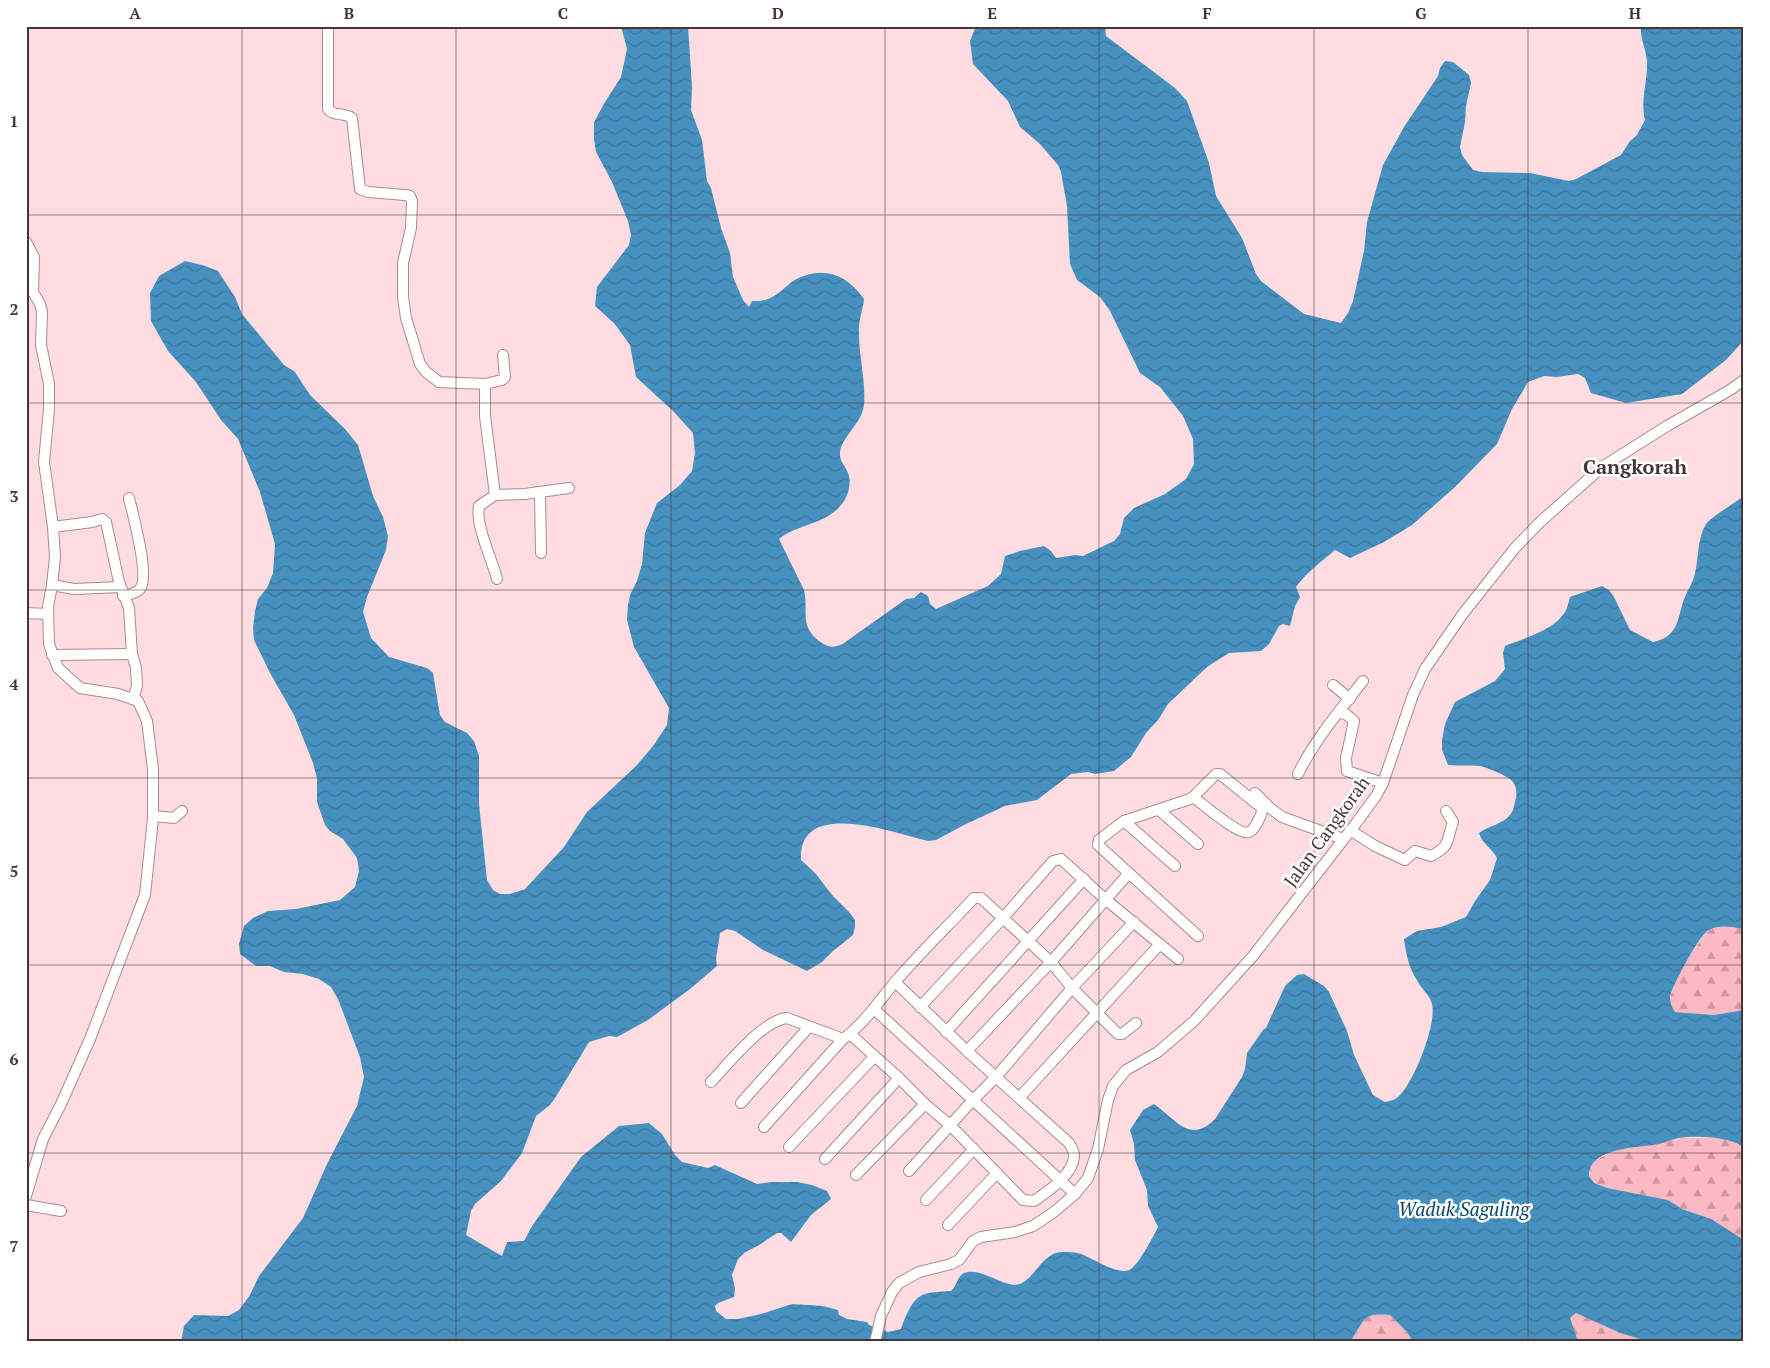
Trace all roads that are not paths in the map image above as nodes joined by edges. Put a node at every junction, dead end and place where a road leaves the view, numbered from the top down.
1 (328, 26) edge
2 (26, 242) edge
3 (503, 355) dead end
4 (1744, 380) edge
5 (484, 384) junction
6 (569, 488) dead end
7 (540, 492) junction
8 (495, 495) junction
9 (130, 498) dead end
10 (53, 527) junction
11 (541, 553) dead end
12 (497, 579) dead end
13 (52, 585) junction
14 (122, 591) junction
15 (26, 613) edge
16 (48, 614) junction
17 (132, 654) junction
18 (52, 655) junction
19 (1363, 681) dead end
20 (1333, 686) dead end
21 (1350, 698) junction
22 (133, 699) junction
23 (1339, 712) junction
24 (1298, 774) dead end
25 (1383, 782) junction
26 (1256, 793) dead end
27 (1193, 797) junction
28 (1159, 810) junction
29 (182, 811) dead end
30 (1446, 811) dead end
31 (153, 816) junction
32 (1124, 821) junction
33 (1350, 830) junction
34 (1343, 839) junction
35 (1198, 844) dead end
36 (1175, 866) dead end
37 (1128, 872) junction
38 (1084, 880) junction
39 (1105, 899) junction
40 (1003, 918) junction
41 (1134, 922) junction
42 (1198, 936) dead end
43 (1029, 941) junction
44 (1160, 944) junction
45 (1178, 959) dead end
46 (1052, 962) junction
47 (895, 982) junction
48 (1072, 988) junction
49 (920, 1007) junction
50 (874, 1009) junction
51 (1096, 1012) junction
52 (1136, 1023) dead end
53 (809, 1027) junction
54 (946, 1032) junction
55 (847, 1036) junction
56 (967, 1051) junction
57 (874, 1057) junction
58 (996, 1077) junction
59 (900, 1078) junction
60 (711, 1082) dead end
61 (1019, 1098) junction
62 (972, 1101) junction
63 (740, 1103) dead end
64 (925, 1104) junction
65 (950, 1125) junction
66 (764, 1127) dead end
67 (789, 1147) dead end
68 (974, 1149) junction
69 (825, 1159) dead end
70 (908, 1171) dead end
71 (997, 1173) junction
72 (856, 1175) dead end
73 (1060, 1181) junction
74 (1075, 1194) junction
75 (26, 1196) edge
76 (926, 1200) dead end
77 (26, 1205) edge
78 (61, 1211) dead end
79 (948, 1225) dead end
80 (875, 1342) edge

1 - 5 street
2 - 10 street
3 - 5 street
4 - 25 street, Jalan Cangkorah
5 - 8 street
6 - 7 street
7 - 8 street
7 - 11 street
8 - 12 street
9 - 14 street
10 - 13 street
10 - 14 street
13 - 14 street
13 - 16 street
14 - 17 street
15 - 16 street
16 - 18 street
17 - 18 street
17 - 22 street
18 - 22 street
19 - 21 street
20 - 21 street
21 - 23 street
22 - 31 street
23 - 24 street
23 - 25 street
25 - 33 street, Jalan Cangkorah
26 - 34 street
27 - 27 street
27 - 28 street
28 - 32 street
28 - 35 street
29 - 31 street
30 - 33 street
31 - 75 street
32 - 36 street
32 - 37 street
33 - 34 street, Jalan Cangkorah
34 - 74 street, Jalan Cangkorah
37 - 39 street
37 - 42 street
38 - 39 street
38 - 40 street
38 - 43 street
39 - 41 street
39 - 46 street
40 - 43 street
40 - 47 street
40 - 49 street
41 - 44 street
41 - 48 street
43 - 46 street
43 - 54 street
44 - 45 street
44 - 51 street
46 - 48 street
46 - 56 street
47 - 49 street
47 - 50 street
48 - 51 street
48 - 58 street
49 - 54 street
50 - 55 street
50 - 62 street
51 - 52 street
51 - 61 street
53 - 55 street
53 - 60 street
53 - 63 street
54 - 56 street
55 - 57 street
55 - 66 street
56 - 58 street
57 - 59 street
57 - 67 street
58 - 61 street
58 - 62 street
59 - 64 street
59 - 69 street
61 - 73 street
62 - 65 street
62 - 73 street
64 - 65 street
64 - 72 street
65 - 68 street
65 - 70 street
68 - 71 street
68 - 76 street
71 - 73 street
71 - 79 street
73 - 74 street
74 - 80 street, Jalan Cangkorah
77 - 78 street

